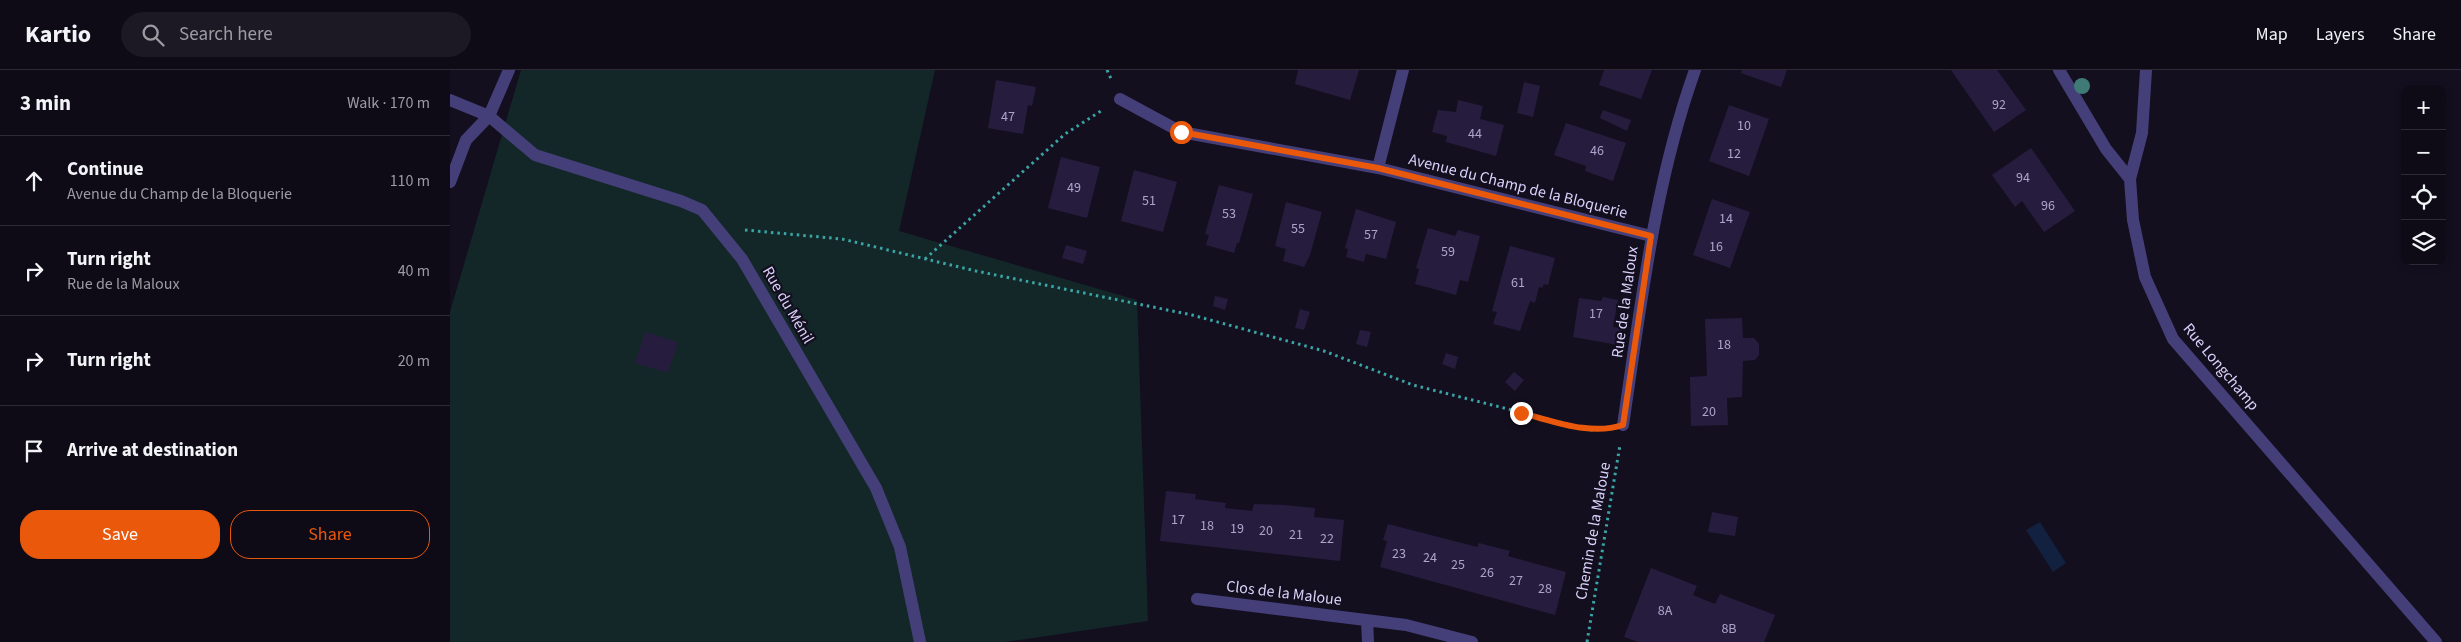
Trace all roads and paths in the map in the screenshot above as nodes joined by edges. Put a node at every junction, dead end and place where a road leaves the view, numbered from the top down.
1 (509, 70) edge
2 (1404, 70) edge
3 (1695, 70) edge
4 (2059, 70) edge
5 (2146, 70) edge
6 (1120, 99) joint
7 (450, 100) edge
8 (489, 116) junction
9 (1378, 168) junction
10 (2130, 179) junction
11 (450, 182) edge
12 (719, 228) junction
13 (1651, 236) junction
14 (925, 259) junction
15 (1623, 425) junction
16 (1197, 598) dead end
17 (1367, 620) junction
18 (920, 642) edge
19 (1368, 642) edge
20 (1472, 642) edge
21 (1587, 642) edge
22 (2436, 642) edge

1 - 8 street
2 - 9 street
3 - 13 street, Rue de la Maloux
4 - 10 street
5 - 10 street, Rue Longchamp
6 - 9 street, Avenue du Champ de la Bloquerie
6 - 14 path
7 - 8 street, Rue du Ménil
8 - 11 street
8 - 12 street, Rue du Ménil
9 - 13 street, Avenue du Champ de la Bloquerie
10 - 22 street, Rue Longchamp
12 - 14 path
12 - 18 street, Rue du Ménil
13 - 15 street, Rue de la Maloux
14 - 15 path
15 - 21 path, Chemin de la Maloue
16 - 17 street, Clos de la Maloue
17 - 19 street
17 - 20 street, Clos de la Maloue

